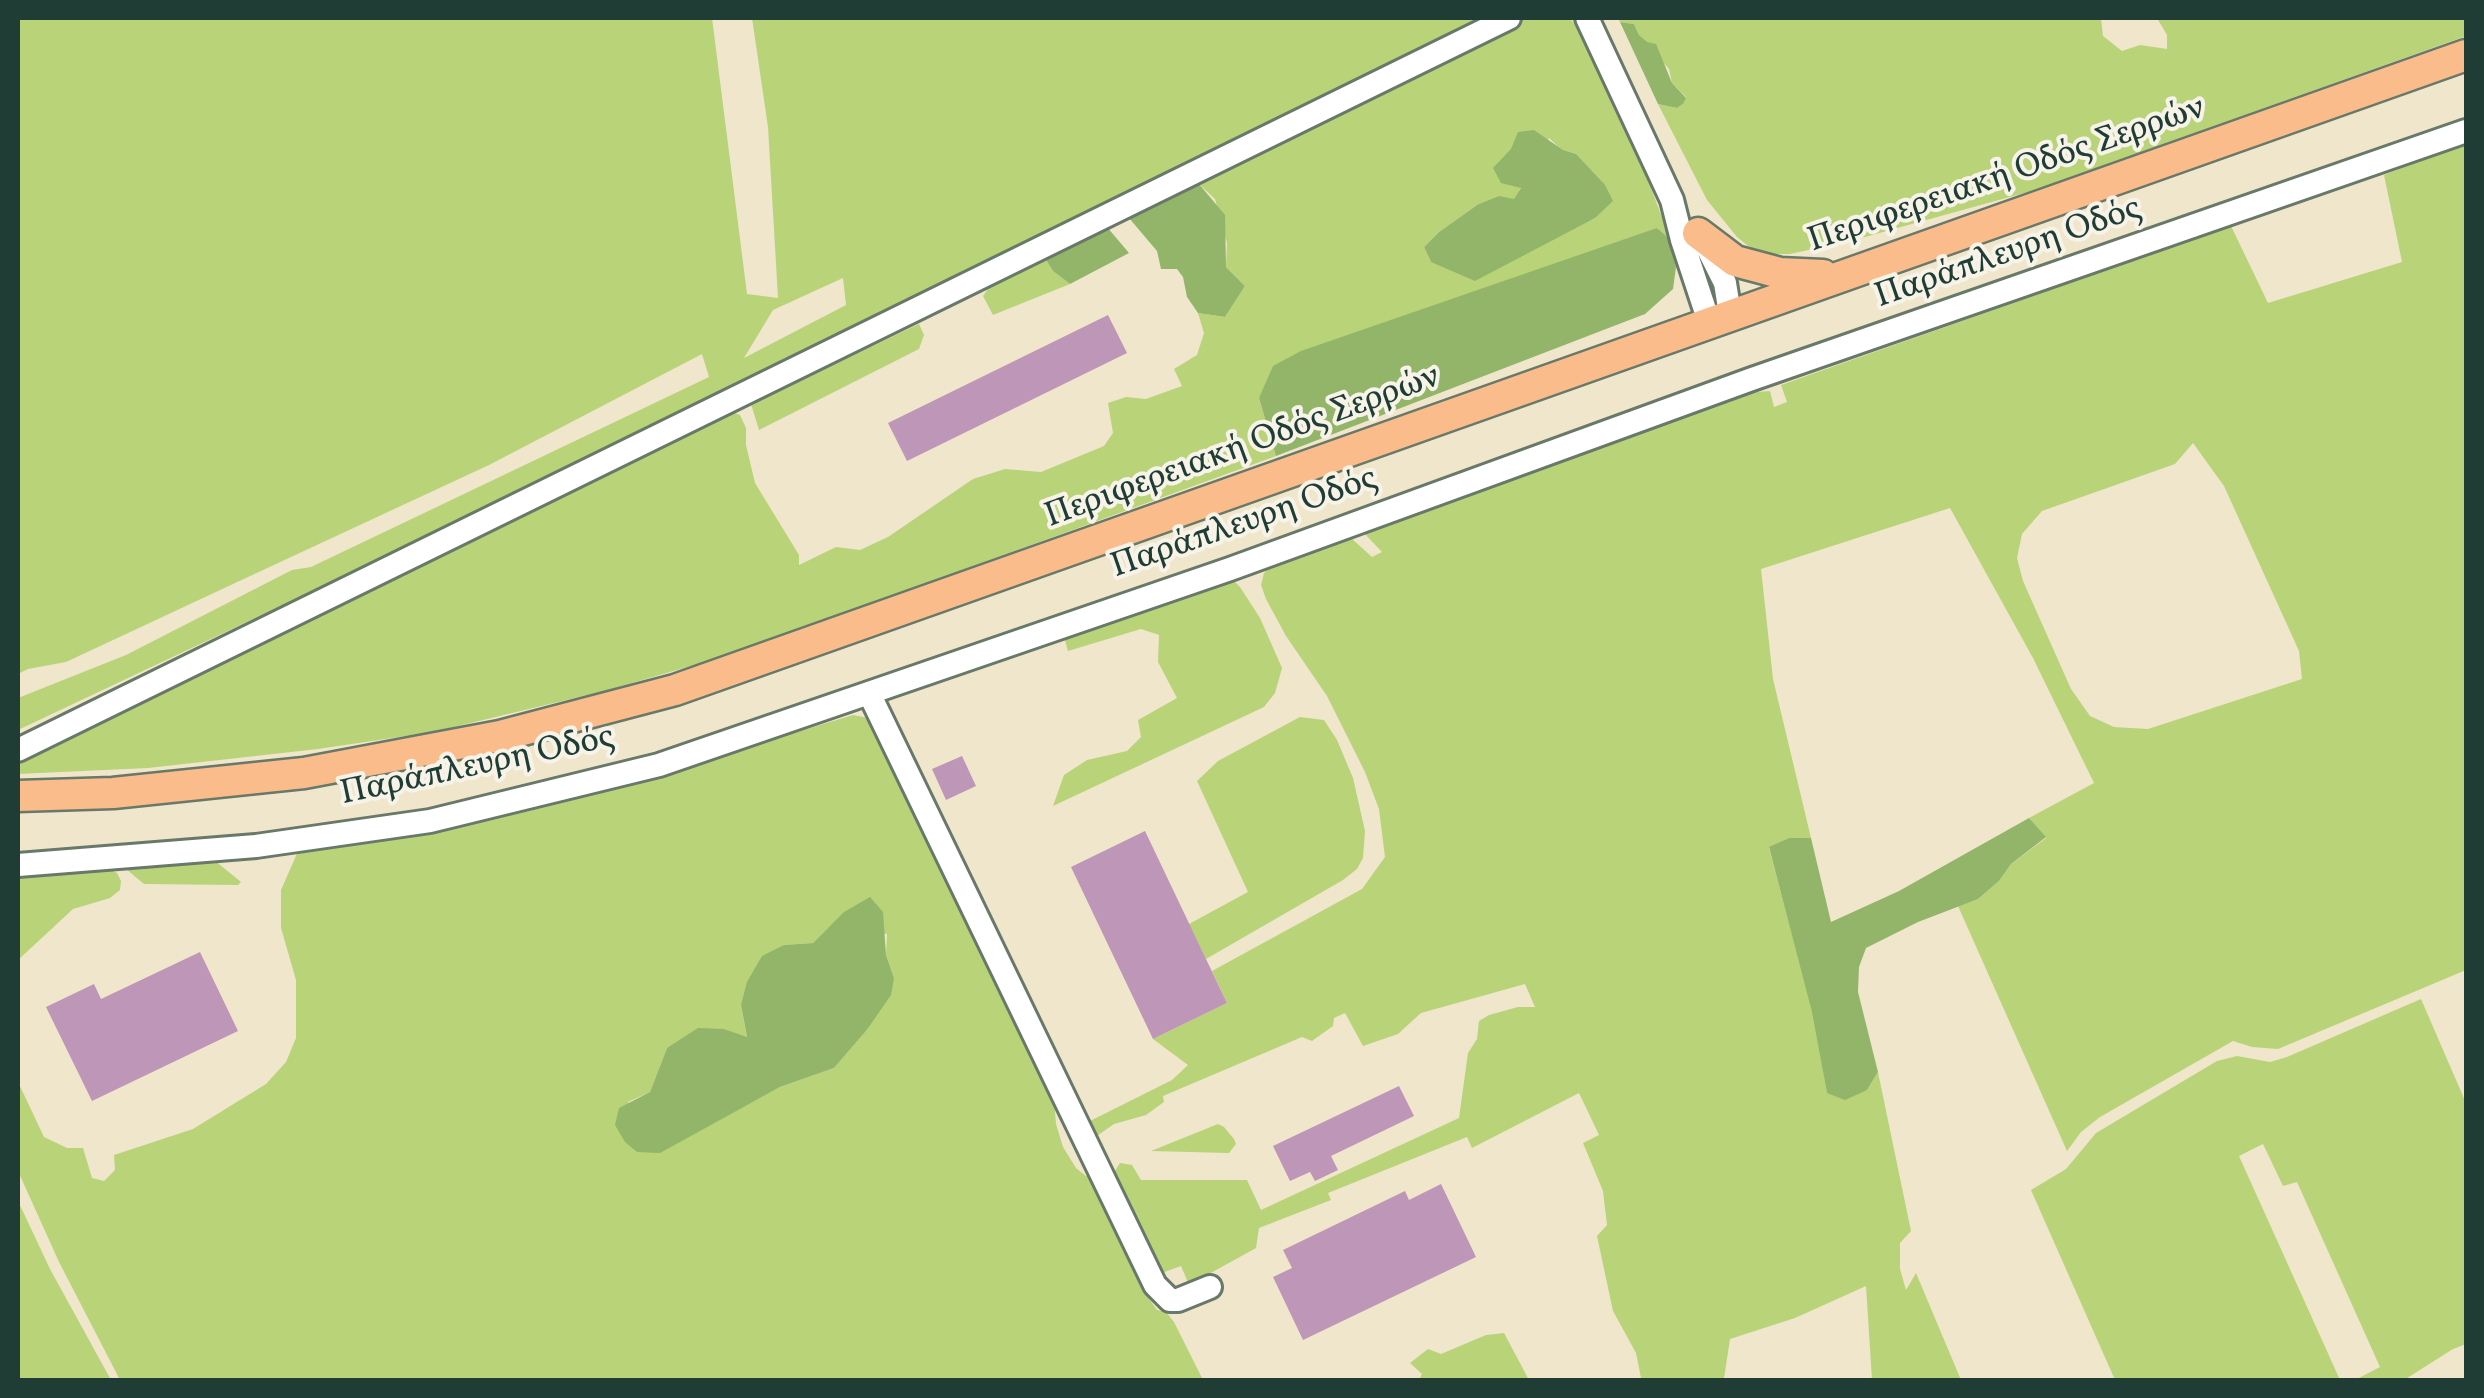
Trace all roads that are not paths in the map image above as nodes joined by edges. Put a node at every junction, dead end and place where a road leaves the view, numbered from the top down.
1 (1509, 18) edge
2 (1587, 18) edge
3 (2466, 54) edge
4 (2466, 131) edge
5 (1672, 200) junction
6 (1698, 232) junction
7 (1846, 274) junction
8 (1720, 318) junction
9 (869, 693) junction
10 (18, 750) edge
11 (18, 796) edge
12 (18, 865) edge
13 (1210, 1287) dead end

1 - 10 street
2 - 5 street
3 - 7 main road, Περιφερειακή Οδός Σερρών
4 - 9 street, Παράπλευρη Οδός
5 - 6 street
5 - 8 street
6 - 7 main road
6 - 8 street
7 - 8 main road, Περιφερειακή Οδός Σερρών
8 - 11 main road, Περιφερειακή Οδός Σερρών
9 - 12 street, Παράπλευρη Οδός
9 - 13 street

